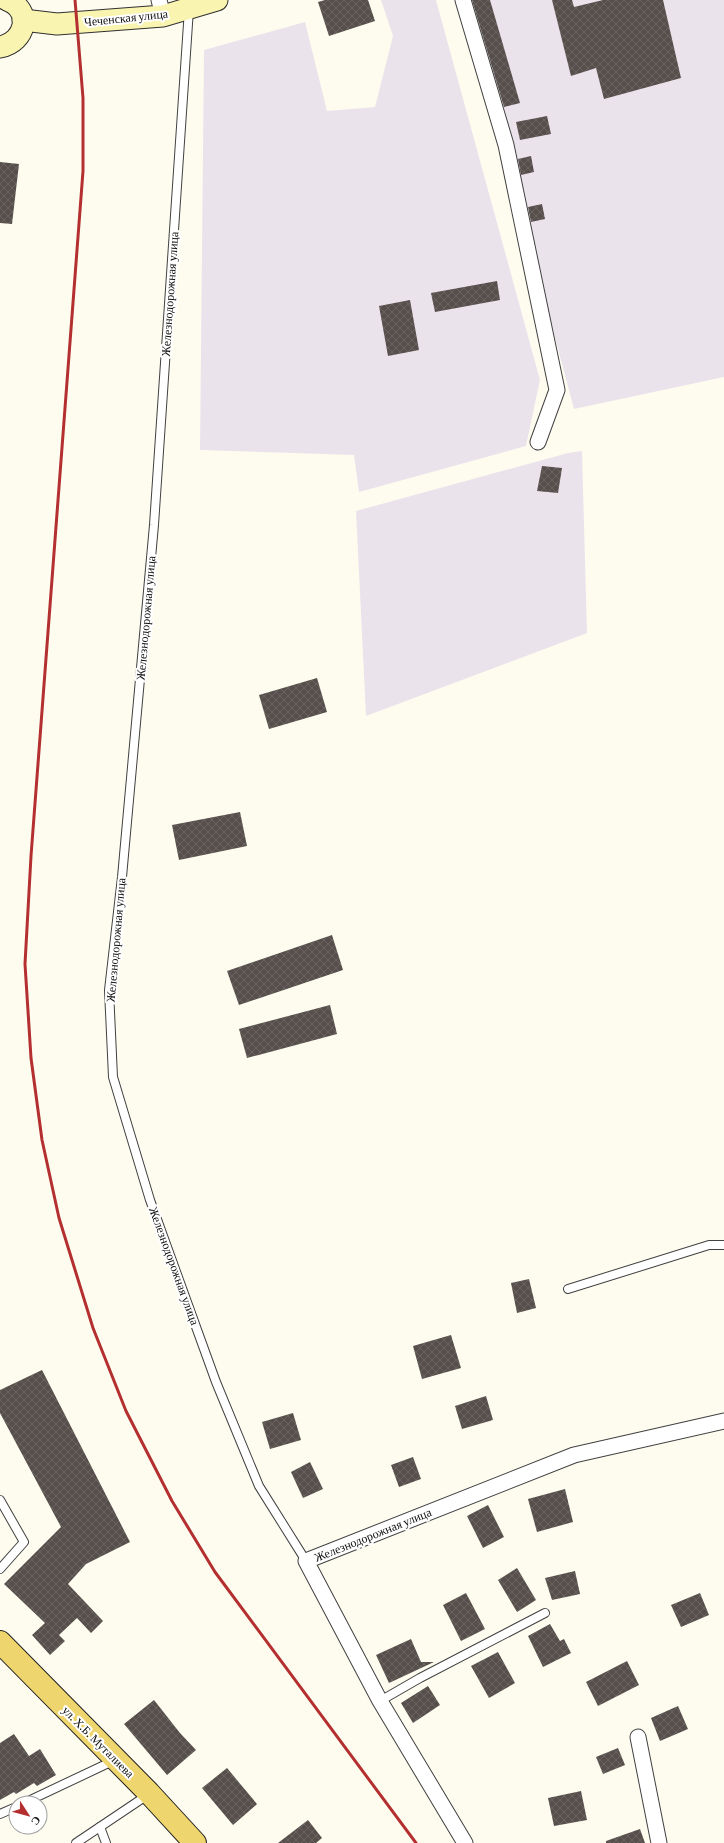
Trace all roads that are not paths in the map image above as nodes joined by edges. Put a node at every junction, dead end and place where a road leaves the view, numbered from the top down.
1 (217, 0) edge
2 (463, 0) edge
3 (18, 8) edge
4 (161, 8) edge
5 (189, 9) junction
6 (57, 24) junction
7 (6, 48) edge
8 (538, 442) dead end
9 (724, 1245) edge
10 (568, 1289) dead end
11 (724, 1421) edge
12 (0, 1500) edge
13 (306, 1561) junction
14 (0, 1570) edge
15 (545, 1613) dead end
16 (0, 1642) edge
17 (380, 1701) junction
18 (638, 1737) dead end
19 (116, 1760) junction
20 (149, 1794) junction
21 (41, 1795) edge
22 (100, 1827) junction
23 (76, 1843) edge
24 (106, 1843) edge
25 (195, 1843) edge
26 (465, 1843) edge
27 (659, 1843) edge

1 - 5 main road, Чеченская улица
2 - 8 street
3 - 6 main road
3 - 7 main road
4 - 5 main road, Чеченская улица
4 - 6 main road, Чеченская улица
5 - 13 lane, Железнодорожная улица
6 - 7 main road
9 - 10 lane
11 - 13 street, Железнодорожная улица
12 - 14 lane
13 - 17 street
15 - 17 lane
16 - 19 main road, ул. Х.Б. Муталиева
17 - 26 street
18 - 27 street
19 - 20 main road, ул. Х.Б. Муталиева
19 - 21 lane
20 - 22 lane
20 - 25 main road, ул. Х.Б. Муталиева
22 - 23 lane
22 - 24 lane

